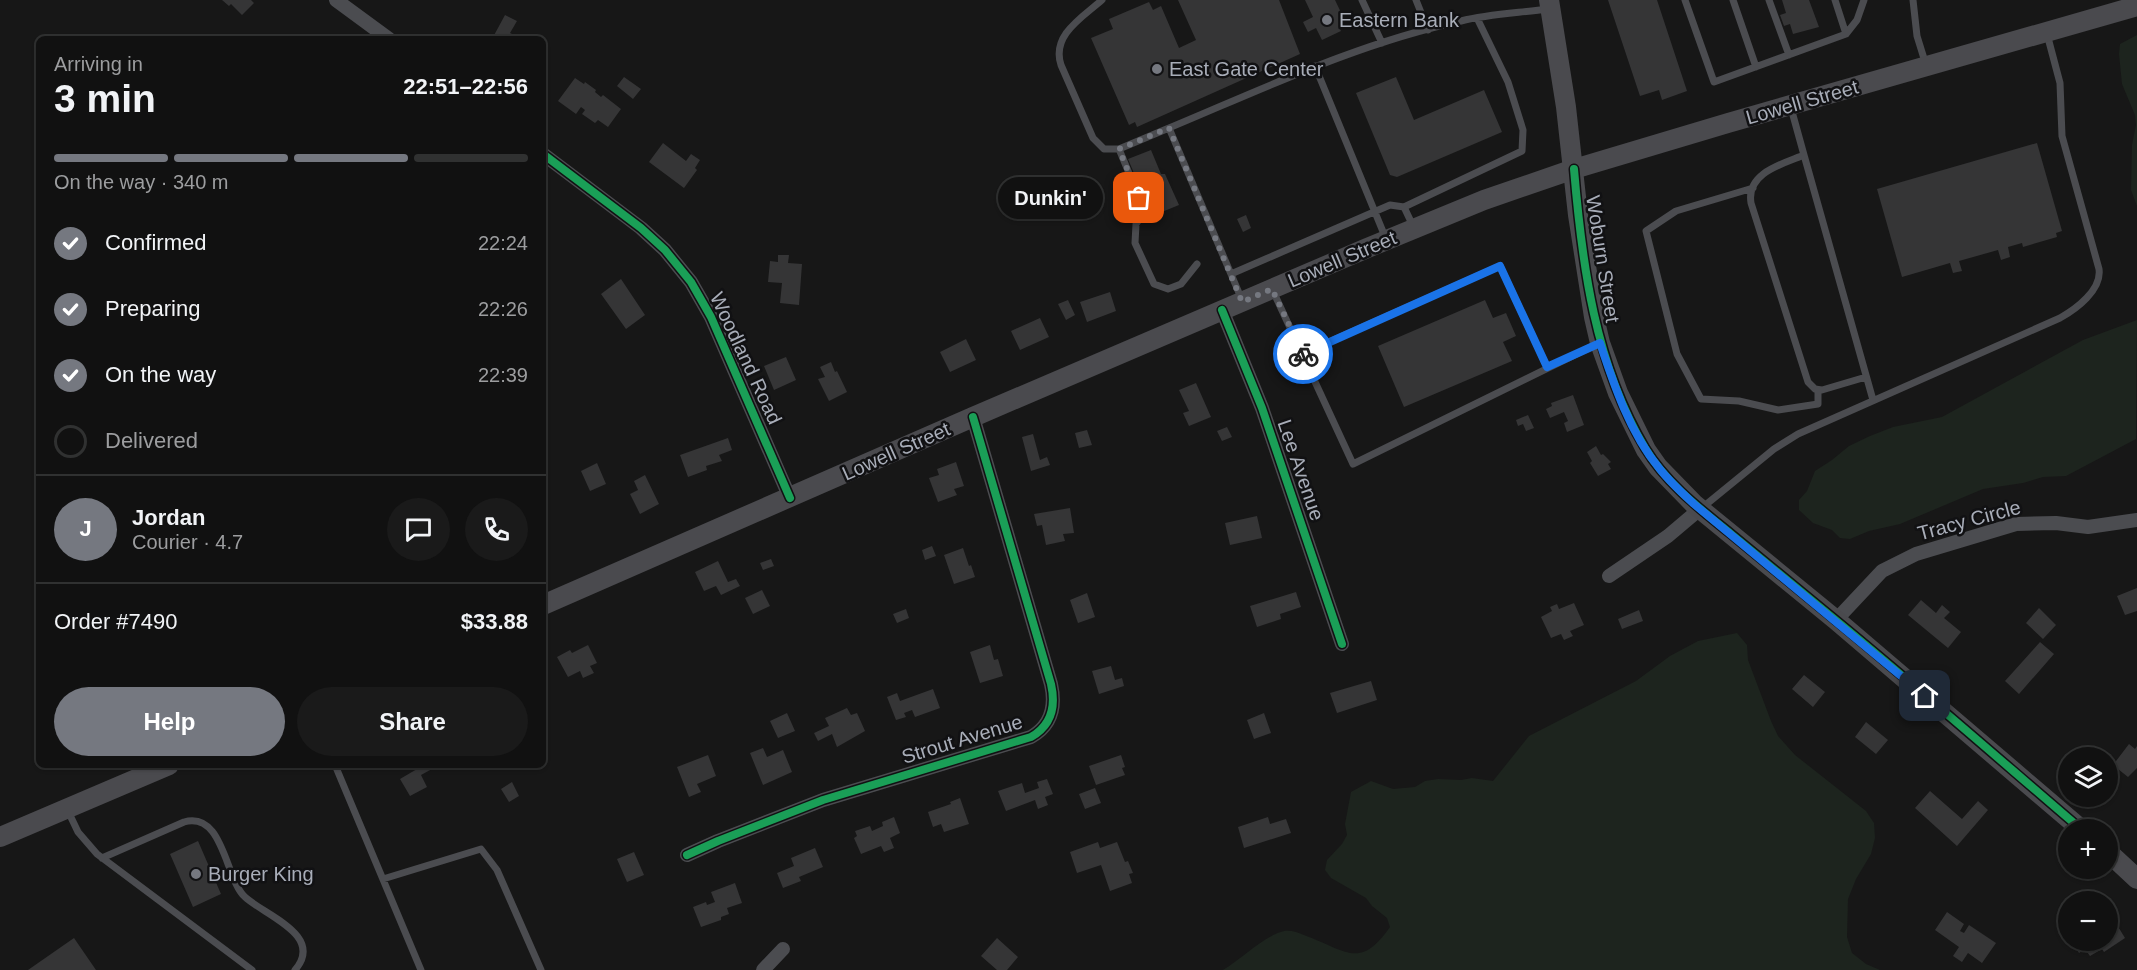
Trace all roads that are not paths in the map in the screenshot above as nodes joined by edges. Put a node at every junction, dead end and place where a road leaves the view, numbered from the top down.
1 (336, 0) edge
2 (1102, 0) edge
3 (1362, 0) edge
4 (1416, 0) edge
5 (1685, 0) edge
6 (1733, 0) edge
7 (1769, 0) edge
8 (1835, 0) edge
9 (1864, 0) edge
10 (1913, 0) edge
11 (1550, 4) edge
12 (2137, 6) edge
13 (1477, 18) junction
14 (1428, 30) junction
15 (2046, 32) junction
16 (1846, 34) junction
17 (385, 36) edge
18 (1382, 43) junction
19 (1789, 55) junction
20 (1315, 66) junction
21 (1756, 67) junction
22 (1927, 67) junction
23 (1790, 105) junction
24 (1169, 128) junction
25 (1119, 149) junction
26 (1804, 155) junction
27 (546, 156) edge
28 (1574, 169) junction
29 (1753, 188) junction
30 (1404, 207) junction
31 (1375, 213) junction
32 (1414, 228) junction
33 (1386, 240) junction
34 (1197, 264) dead end
35 (1231, 274) junction
36 (1272, 289) junction
37 (1242, 302) junction
38 (1222, 310) junction
39 (1600, 343) junction
40 (1302, 354) junction
41 (1547, 367) junction
42 (1866, 377) junction
43 (1818, 390) junction
44 (1873, 400) junction
45 (973, 417) junction
46 (790, 498) junction
47 (1700, 509) junction
48 (2137, 520) edge
49 (1609, 576) dead end
50 (546, 604) edge
51 (1836, 620) junction
52 (1342, 644) dead end
53 (162, 768) edge
54 (336, 768) edge
55 (66, 809) junction
56 (2069, 819) edge
57 (0, 837) edge
58 (687, 855) dead end
59 (102, 858) junction
60 (2118, 861) edge
61 (383, 879) junction
62 (2137, 879) edge
63 (783, 949) dead end
64 (252, 970) edge
65 (295, 970) edge
66 (420, 970) edge
67 (541, 970) edge
68 (763, 970) edge

1 - 17 street
2 - 25 lane
3 - 18 lane
4 - 14 lane
5 - 21 lane
6 - 21 lane
7 - 19 lane
8 - 16 lane
9 - 16 lane
10 - 22 lane
11 - 13 lane
11 - 28 main road, Woburn Street
12 - 15 main road, Lowell Street
13 - 14 lane
13 - 30 lane
14 - 18 lane
15 - 22 main road, Lowell Street
15 - 44 lane
16 - 19 lane
18 - 20 lane
19 - 21 lane
20 - 24 lane
20 - 31 lane
22 - 23 main road, Lowell Street
23 - 26 lane
23 - 28 main road, Lowell Street
24 - 25 lane
24 - 35 lane
25 - 34 lane
26 - 29 lane
26 - 42 lane
27 - 46 street, Woodland Road
28 - 32 main road, Lowell Street
28 - 39 main road, Woburn Street
29 - 43 lane
29 - 43 lane
30 - 31 lane
30 - 32 lane
31 - 33 lane
31 - 35 lane
32 - 33 main road, Lowell Street
33 - 36 main road, Lowell Street
35 - 37 lane
36 - 37 main road, Lowell Street
36 - 40 lane
37 - 38 main road, Lowell Street
38 - 45 main road, Lowell Street
38 - 52 street, Lee Avenue
39 - 41 lane
39 - 47 main road, Woburn Street
40 - 41 lane
40 - 41 lane
42 - 43 lane
42 - 44 lane
44 - 47 lane
45 - 46 main road, Lowell Street
45 - 58 street, Strout Avenue
46 - 50 main road, Lowell Street
47 - 49 street
47 - 51 main road, Woburn Street
48 - 51 street, Tracy Circle
51 - 56 main road, Woburn Street
53 - 55 main road
54 - 61 lane
55 - 57 main road
55 - 59 lane
59 - 64 lane
59 - 65 lane
60 - 62 main road
61 - 66 lane
61 - 67 lane
63 - 68 street

